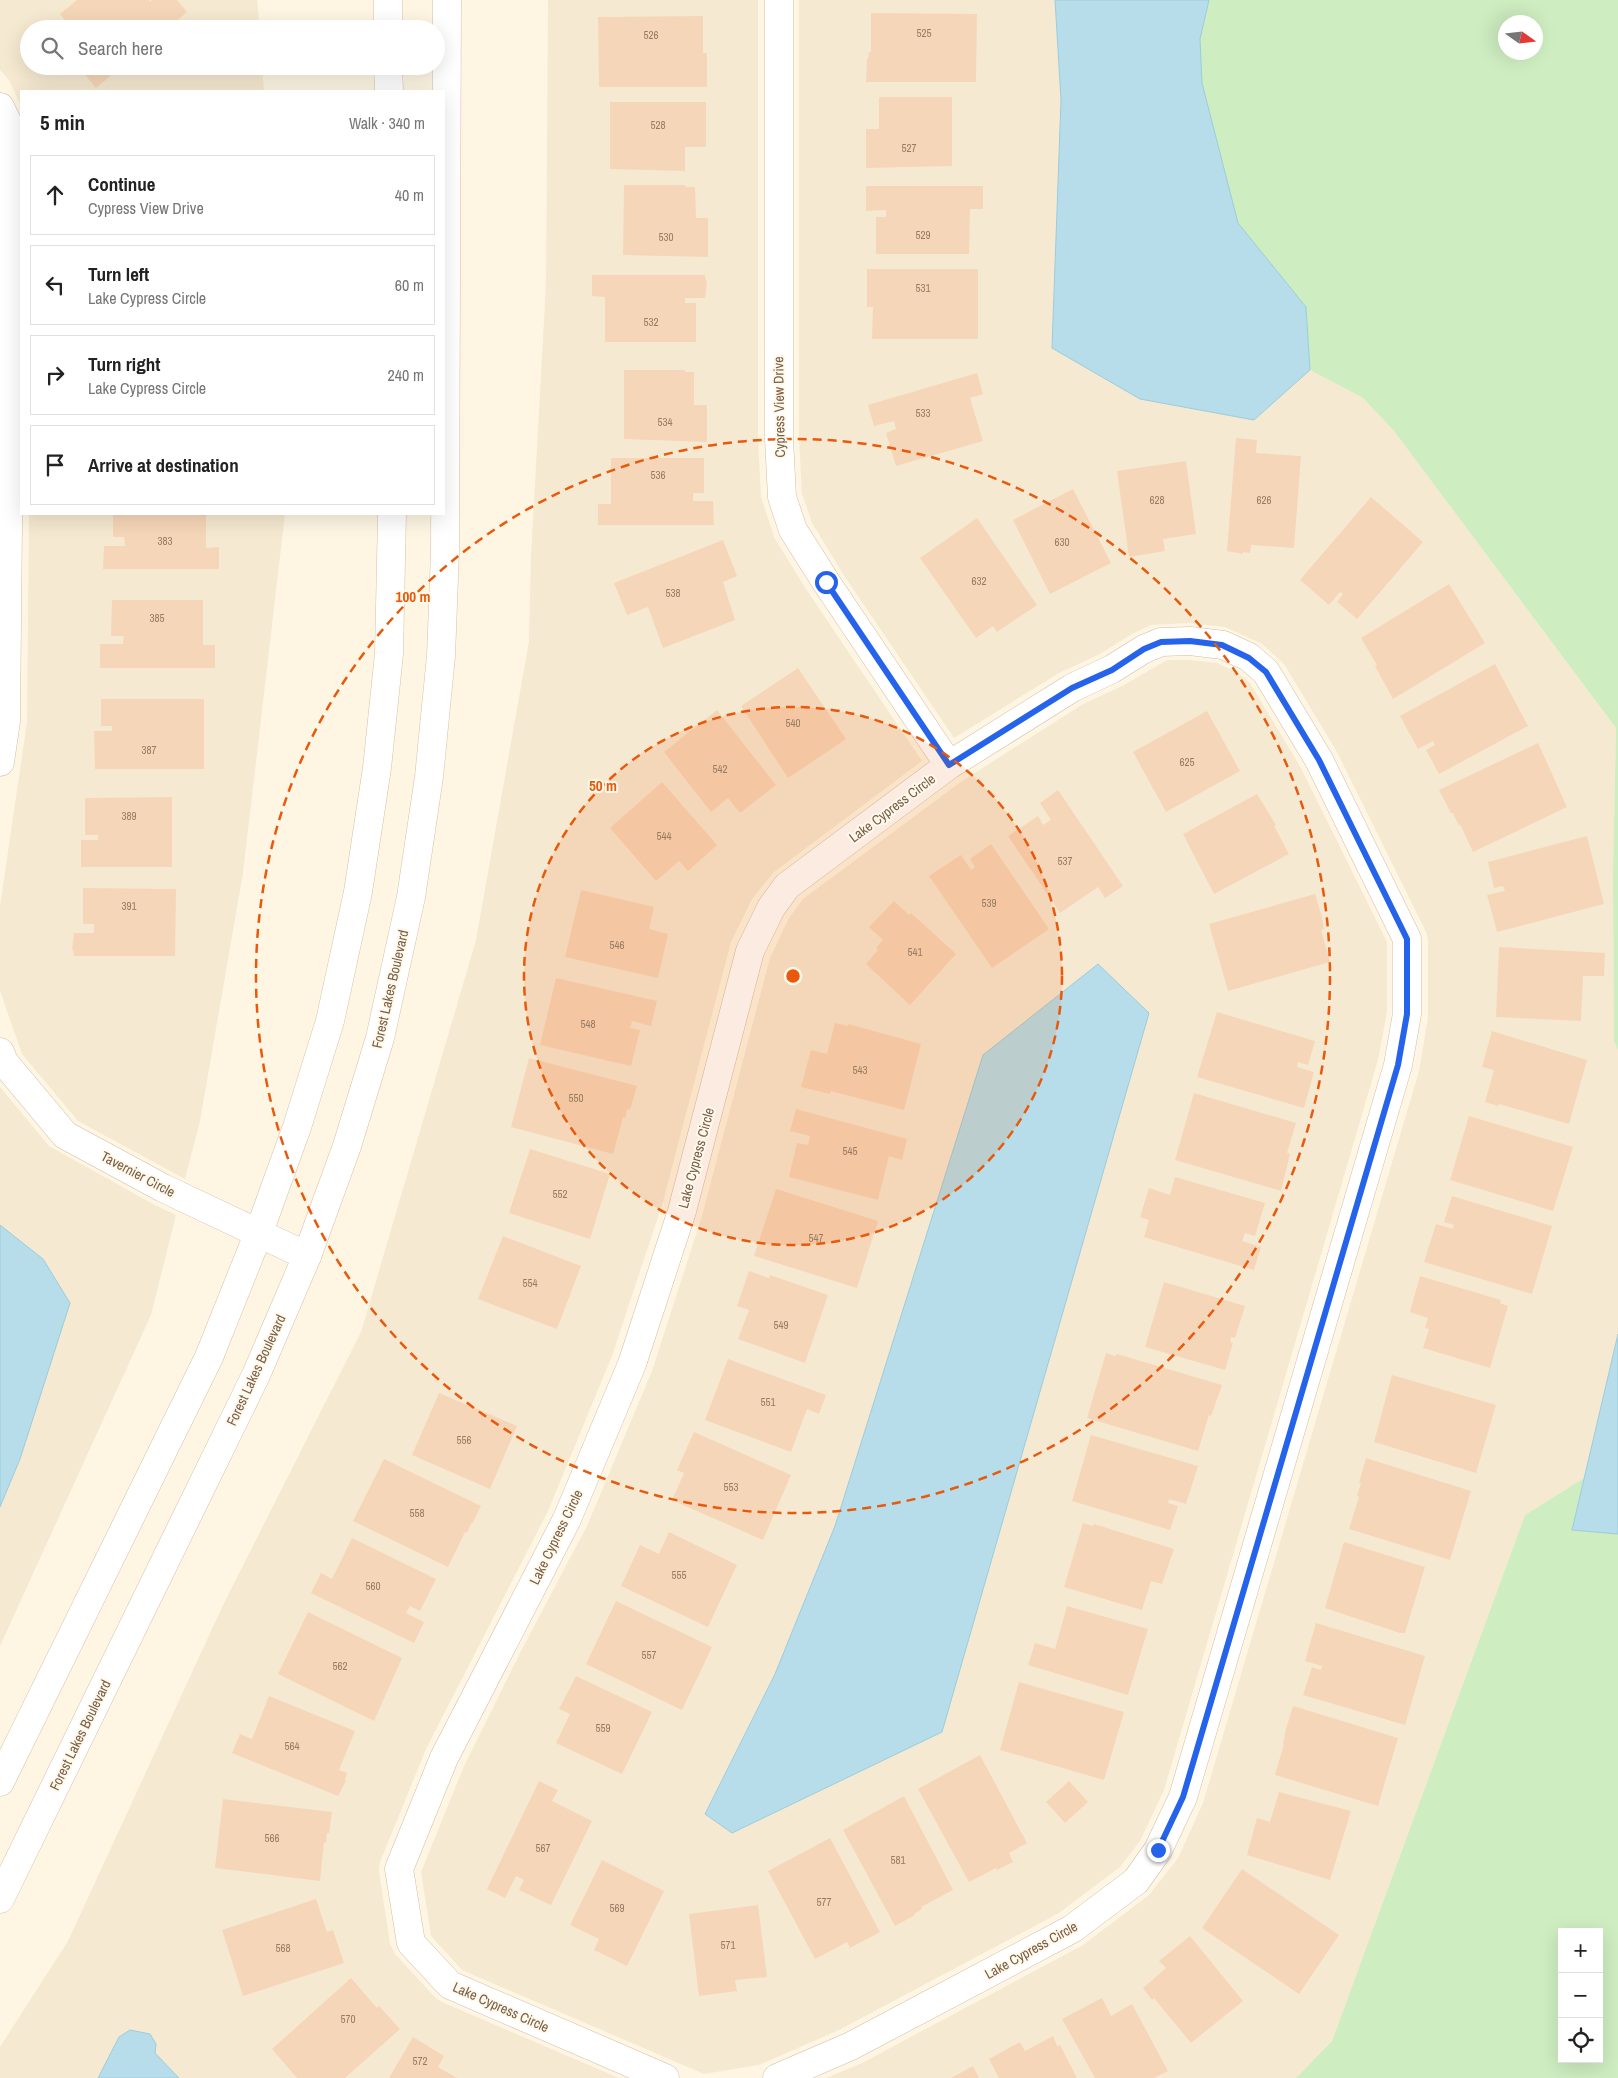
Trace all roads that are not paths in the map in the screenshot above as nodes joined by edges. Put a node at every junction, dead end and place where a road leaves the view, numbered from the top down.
1 (388, 0) edge
2 (447, 0) edge
3 (778, 0) edge
4 (388, 20) edge
5 (388, 75) edge
6 (389, 90) edge
7 (0, 107) edge
8 (392, 515) edge
9 (3, 600) edge
10 (0, 762) edge
11 (949, 765) junction
12 (0, 1052) edge
13 (259, 1232) junction
14 (307, 1256) junction
15 (0, 1782) edge
16 (0, 1899) edge
17 (665, 2078) edge
18 (777, 2078) edge

1 - 4 street
2 - 14 street, Forest Lakes Boulevard
3 - 11 street, Cypress View Drive
5 - 6 street
7 - 9 street
8 - 13 street
9 - 10 street
11 - 17 street, Lake Cypress Circle
11 - 18 street, Lake Cypress Circle
12 - 13 street, Tavernier Circle
13 - 14 street, Tavernier Circle
13 - 15 street
14 - 16 street, Forest Lakes Boulevard

